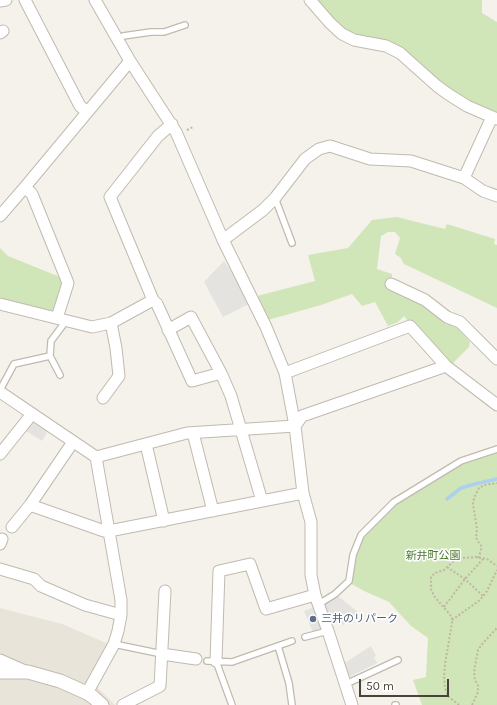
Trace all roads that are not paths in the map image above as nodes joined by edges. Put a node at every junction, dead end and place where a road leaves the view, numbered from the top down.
1 (6, 0) edge
2 (25, 0) edge
3 (94, 0) edge
4 (310, 0) edge
5 (0, 1) edge
6 (185, 25) dead end
7 (118, 39) junction
8 (130, 60) junction
9 (87, 112) junction
10 (494, 118) edge
11 (172, 124) junction
12 (464, 178) junction
13 (25, 187) junction
14 (497, 196) edge
15 (275, 198) junction
16 (0, 216) edge
17 (223, 240) junction
18 (292, 243) dead end
19 (391, 284) dead end
20 (152, 300) junction
21 (0, 304) edge
22 (62, 320) junction
23 (111, 323) junction
24 (168, 330) junction
25 (50, 356) junction
26 (497, 359) edge
27 (446, 366) junction
28 (285, 372) junction
29 (221, 373) junction
30 (60, 375) dead end
31 (0, 391) edge
32 (103, 398) dead end
33 (497, 405) edge
34 (32, 414) junction
35 (295, 426) junction
36 (242, 430) junction
37 (193, 433) junction
38 (73, 442) junction
39 (146, 444) junction
40 (497, 449) edge
41 (0, 454) edge
42 (96, 457) junction
43 (303, 493) junction
44 (262, 501) junction
45 (30, 505) junction
46 (213, 511) junction
47 (164, 521) junction
48 (12, 527) dead end
49 (109, 531) junction
50 (0, 569) edge
51 (165, 591) dead end
52 (317, 599) junction
53 (121, 615) junction
54 (328, 631) junction
55 (305, 638) dead end
56 (292, 641) dead end
57 (114, 644) junction
58 (278, 646) junction
59 (162, 654) junction
60 (0, 660) edge
61 (207, 660) junction
62 (398, 660) dead end
63 (0, 672) edge
64 (28, 672) junction
65 (346, 684) junction
66 (87, 693) junction
67 (102, 705) edge
68 (124, 705) edge
69 (232, 705) edge
70 (292, 705) edge
71 (352, 705) edge

1 - 5 street
2 - 9 street
3 - 7 street
4 - 10 street
6 - 7 lane
7 - 8 street
8 - 9 street
8 - 11 street
9 - 13 street
10 - 12 street
11 - 17 street
11 - 20 street
12 - 14 street
12 - 15 street
13 - 16 street
13 - 22 street
15 - 17 street
15 - 18 lane
17 - 28 street
19 - 26 street
20 - 23 street
20 - 24 street
21 - 22 street
22 - 23 street
22 - 25 lane
23 - 32 street
24 - 29 street
24 - 29 street
25 - 30 lane
25 - 31 lane
27 - 28 street
27 - 33 street
27 - 35 street
28 - 35 street
29 - 36 street
31 - 34 street
34 - 38 street
34 - 41 street
35 - 36 street
35 - 43 street
36 - 37 street
36 - 44 street
37 - 39 street
37 - 46 street
38 - 42 street
38 - 45 street
39 - 42 street
39 - 47 street
40 - 52 lane
42 - 49 street
43 - 44 street
43 - 52 street
44 - 46 street
45 - 48 street
45 - 49 street
46 - 47 street
47 - 49 street
49 - 53 street
50 - 53 street
51 - 59 street
52 - 54 street
52 - 61 street
53 - 57 street
54 - 55 lane
54 - 65 street
56 - 58 lane
57 - 59 lane
57 - 66 street
58 - 61 lane
58 - 70 lane
59 - 61 street
59 - 68 street
60 - 64 street
61 - 69 lane
62 - 65 lane
63 - 64 street
64 - 66 street
65 - 71 street
66 - 67 street

